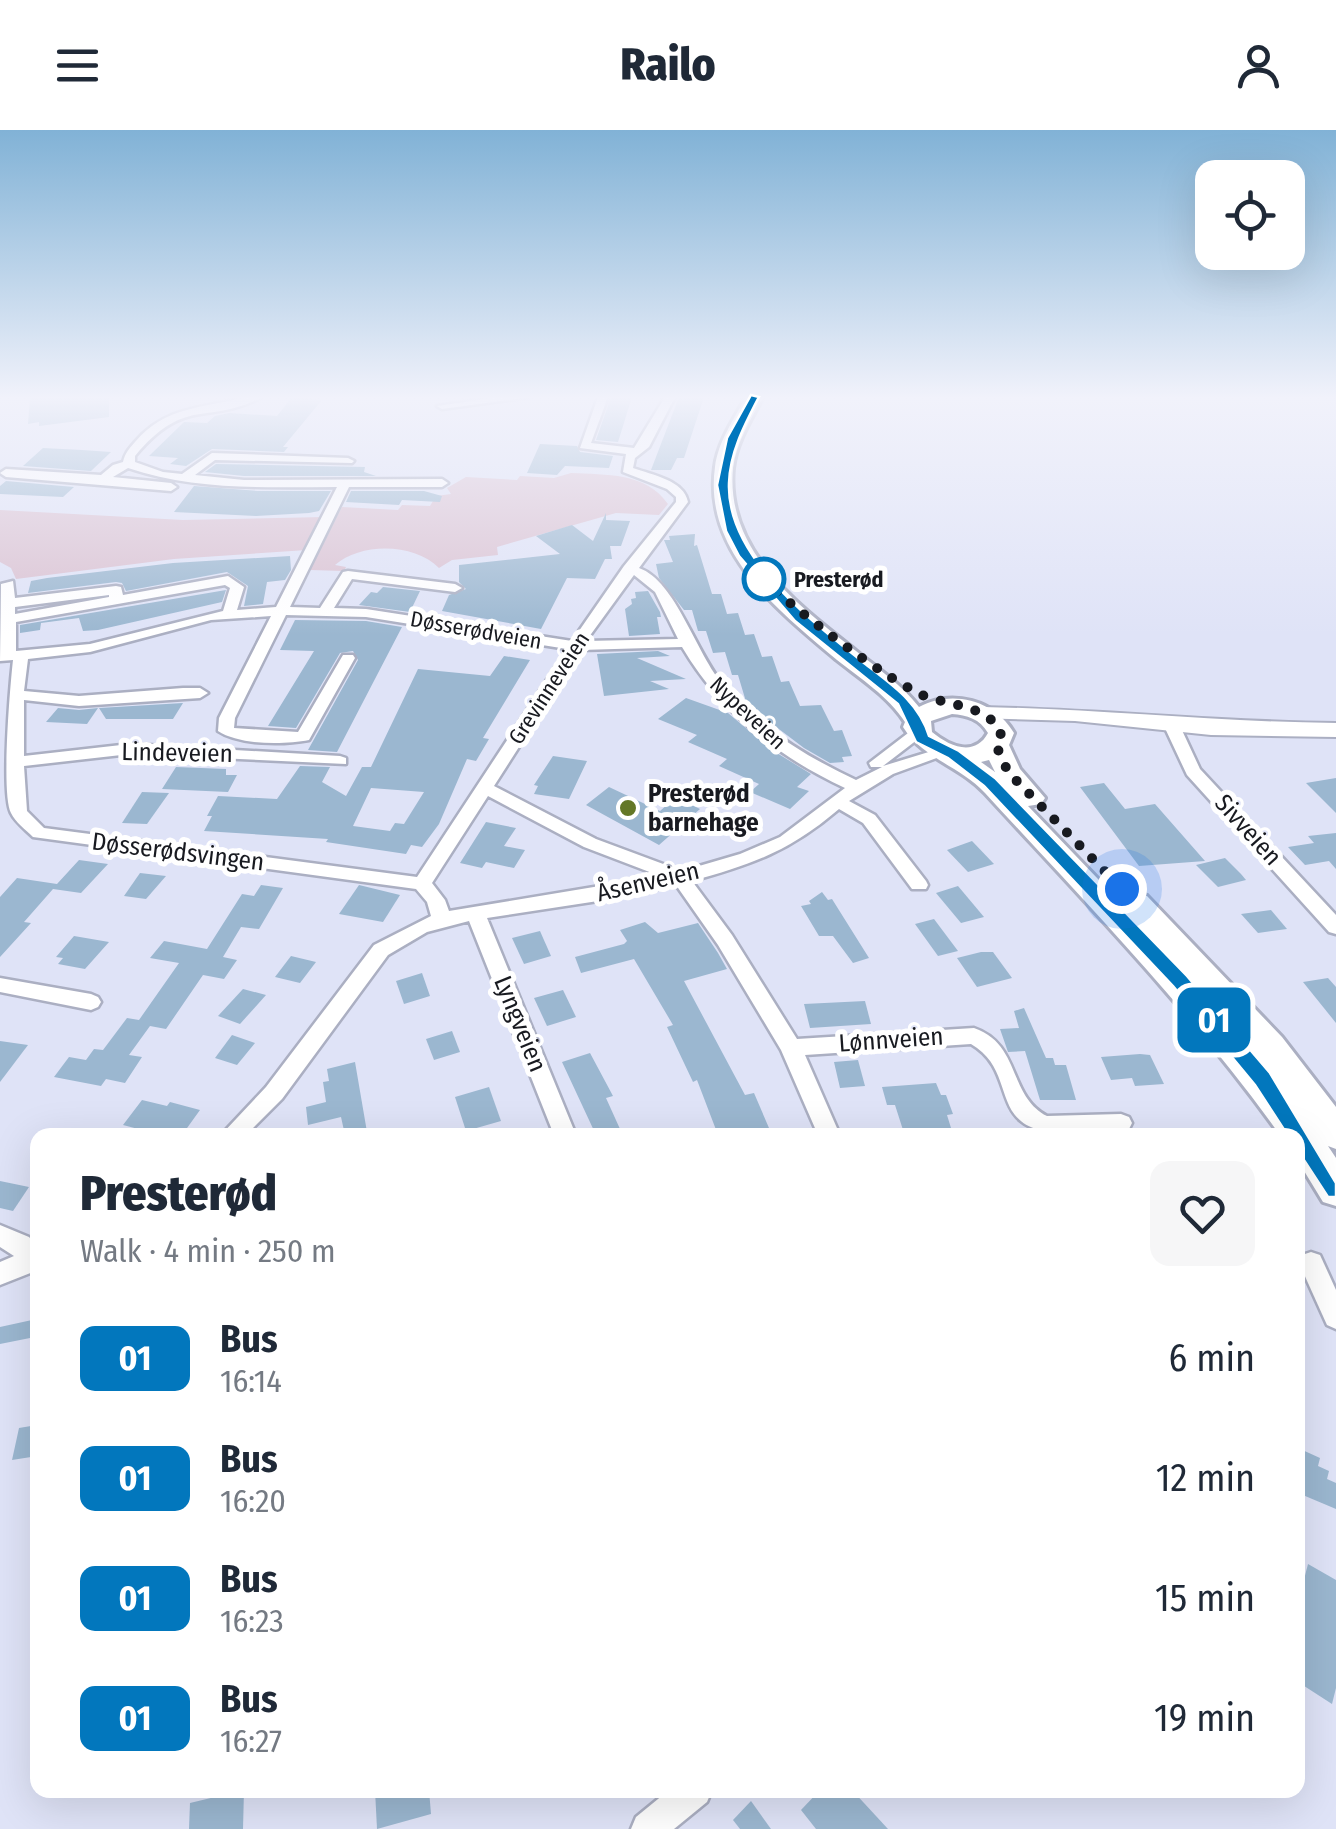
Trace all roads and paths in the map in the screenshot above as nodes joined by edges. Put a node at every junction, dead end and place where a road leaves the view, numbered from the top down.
1 (60, 476) edge
2 (107, 476) edge
3 (174, 476) edge
4 (644, 476) edge
5 (723, 476) edge
6 (183, 478) joint
7 (104, 479) junction
8 (442, 483) dead end
9 (344, 488) junction
10 (629, 569) junction
11 (8, 584) dead end
12 (455, 588) dead end
13 (786, 602) junction
14 (10, 611) junction
15 (284, 612) junction
16 (326, 612) junction
17 (229, 614) junction
18 (687, 644) junction
19 (576, 646) junction
20 (10, 656) edge
21 (348, 658) dead end
22 (11, 687) edge
23 (200, 693) dead end
24 (952, 706) junction
25 (1166, 726) junction
26 (917, 728) junction
27 (1336, 730) edge
28 (993, 732) junction
29 (10, 752) edge
30 (950, 753) junction
31 (340, 761) dead end
32 (857, 787) junction
33 (486, 788) junction
34 (838, 802) junction
35 (680, 877) junction
36 (422, 884) junction
37 (919, 885) dead end
38 (475, 913) junction
39 (442, 917) junction
40 (1336, 926) edge
41 (0, 985) edge
42 (91, 1002) dead end
43 (791, 1048) junction
44 (1121, 1123) dead end
45 (239, 1128) edge
46 (563, 1128) edge
47 (826, 1128) edge
48 (1295, 1128) edge
49 (1336, 1134) edge
50 (1305, 1144) edge
51 (1336, 1190) edge
52 (0, 1236) edge
53 (30, 1255) edge
54 (30, 1261) edge
55 (1311, 1263) dead end
56 (0, 1274) edge
57 (1336, 1317) edge
58 (685, 1798) edge
59 (648, 1829) edge

1 - 7 street
2 - 7 street
3 - 6 street
4 - 10 street, Grevinneveien
5 - 13 main road
6 - 9 street
7 - 9 street
8 - 9 street
9 - 15 street
10 - 18 street, Nypeveien
10 - 19 street, Grevinneveien
11 - 14 street, Døsserødsvingen
12 - 16 street, Døsserødveien
13 - 24 main road
13 - 26 main road
14 - 17 street
14 - 20 street, Døsserødsvingen
15 - 16 street, Døsserødveien
15 - 17 street, Døsserødveien
15 - 21 street, Lindeveien
16 - 19 street, Døsserødveien
17 - 20 street, Døsserødveien
18 - 19 street, Døsserødveien
18 - 32 street, Nypeveien
19 - 33 street, Grevinneveien
20 - 22 street, Døsserødsvingen
22 - 23 street
22 - 29 street, Døsserødsvingen
24 - 26 main road
24 - 28 main road
25 - 27 main road
25 - 28 main road
25 - 40 street, Sivveien
26 - 30 main road
26 - 32 street, Åsenveien
28 - 30 main road
28 - 49 main road
29 - 31 street, Lindeveien
29 - 36 street, Døsserødsvingen
30 - 32 street, Åsenveien
30 - 48 main road
32 - 34 street, Åsenveien
33 - 35 street
33 - 36 street, Grevinneveien
34 - 35 street, Åsenveien
34 - 37 street
35 - 38 street, Åsenveien
35 - 43 street
36 - 39 street
38 - 39 street, Åsenveien
38 - 46 street, Lyngveien
39 - 45 street
41 - 42 street
43 - 44 street, Lønnveien
43 - 47 street
50 - 51 main road
52 - 53 street
54 - 56 street
55 - 57 street
58 - 59 street

